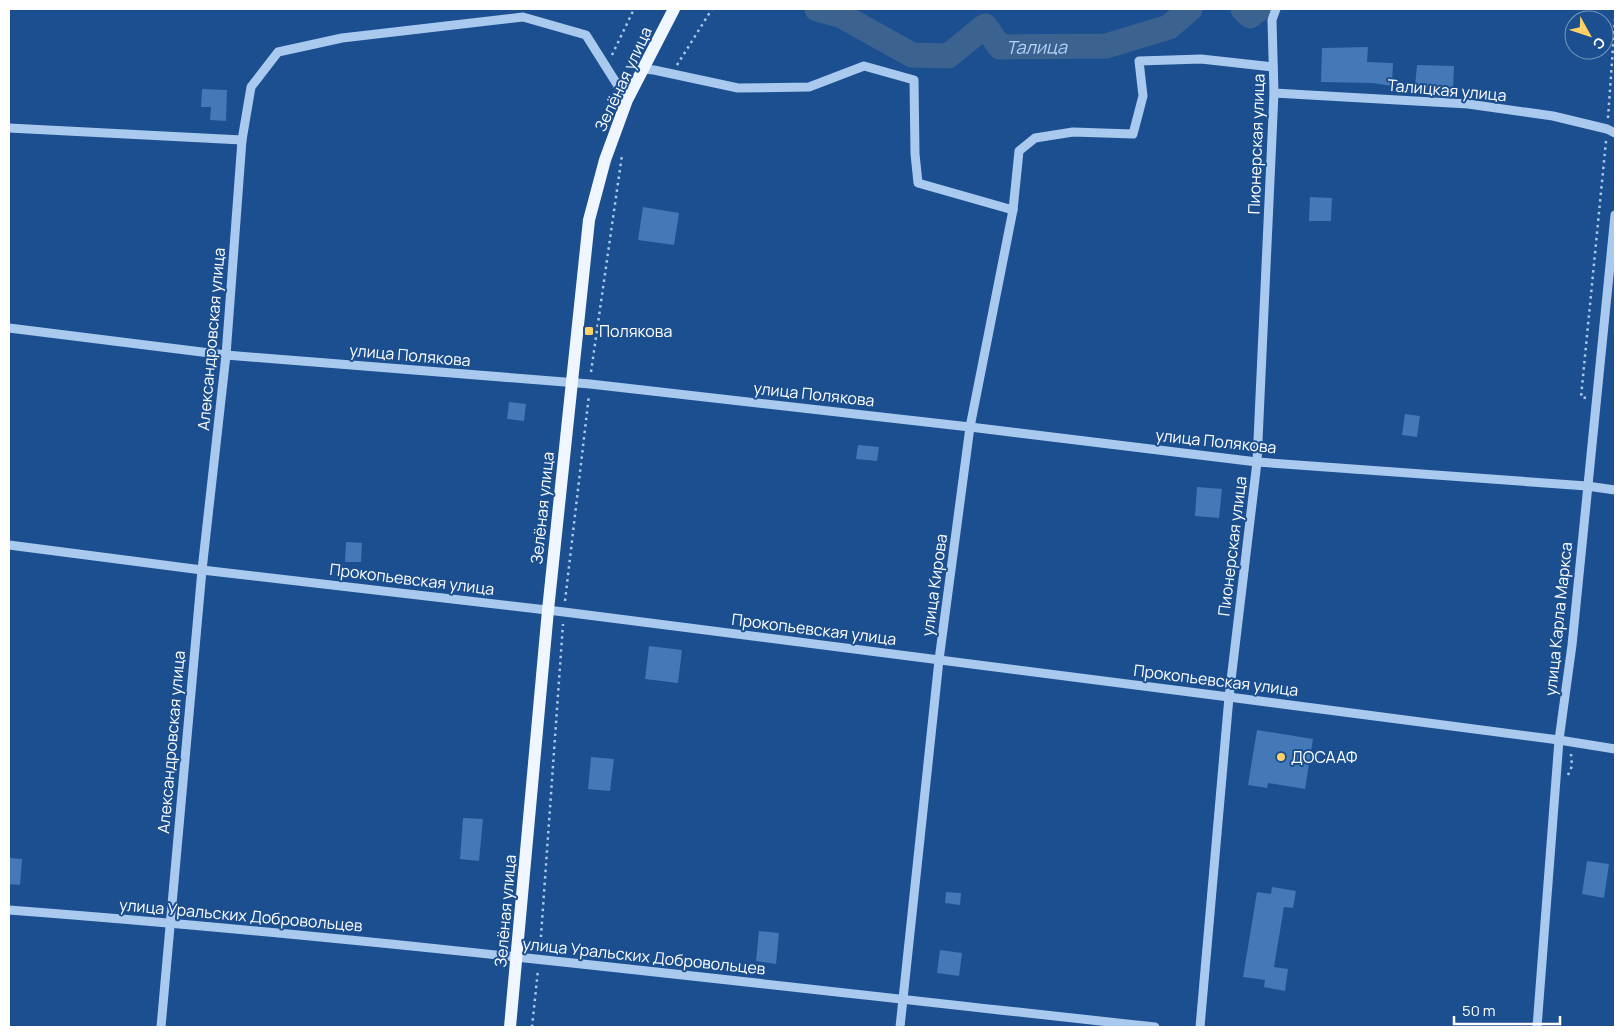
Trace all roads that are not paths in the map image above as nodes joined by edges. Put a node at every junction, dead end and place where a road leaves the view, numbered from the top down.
1 (1276, 9) edge
2 (672, 13) edge
3 (1273, 67) junction
4 (644, 69) junction
5 (1274, 93) junction
6 (627, 100) junction
7 (9, 128) edge
8 (1611, 131) edge
9 (242, 140) junction
10 (1013, 210) junction
11 (1615, 215) edge
12 (9, 328) edge
13 (226, 355) junction
14 (572, 382) junction
15 (970, 427) junction
16 (1257, 462) junction
17 (1587, 486) junction
18 (1615, 490) edge
19 (9, 546) edge
20 (202, 570) junction
21 (548, 610) junction
22 (939, 660) junction
23 (1229, 697) junction
24 (1559, 740) junction
25 (1615, 749) edge
26 (9, 910) edge
27 (170, 922) junction
28 (517, 958) junction
29 (903, 1000) junction
30 (162, 1027) edge
31 (510, 1027) edge
32 (900, 1027) edge
33 (1155, 1027) edge
34 (1200, 1027) edge
35 (1537, 1027) edge

1 - 3 street, Пионерская улица
2 - 4 main road, Зелёная улица
3 - 5 street, Пионерская улица
3 - 10 street, улица Кирова
4 - 6 main road, Зелёная улица
4 - 10 street
5 - 8 street, Талицкая улица
5 - 16 street, Пионерская улица
6 - 9 street, Александровская улица
6 - 14 main road, Зелёная улица
7 - 9 street
9 - 13 street, Александровская улица
10 - 15 street, улица Кирова
11 - 17 street, улица Карла Маркса
12 - 13 street, улица Полякова
13 - 14 street, улица Полякова
13 - 20 street, Александровская улица
14 - 15 street, улица Полякова
14 - 21 main road, Зелёная улица
15 - 16 street, улица Полякова
15 - 22 street, улица Кирова
16 - 17 street, улица Полякова
16 - 23 street, Пионерская улица
17 - 18 street, улица Полякова
17 - 24 street, улица Карла Маркса
19 - 20 street, Прокопьевская улица
20 - 21 street, Прокопьевская улица
20 - 27 street, Александровская улица
21 - 22 street, Прокопьевская улица
21 - 28 main road, Зелёная улица
22 - 23 street, Прокопьевская улица
22 - 29 street, улица Кирова
23 - 24 street, Прокопьевская улица
23 - 34 street, Пионерская улица
24 - 25 street, Прокопьевская улица
24 - 35 street, улица Карла Маркса
26 - 27 street, улица Уральских Добровольцев
27 - 28 street, улица Уральских Добровольцев
27 - 30 street, Александровская улица
28 - 29 street, улица Уральских Добровольцев
28 - 31 main road, Зелёная улица
29 - 32 street, улица Кирова
29 - 33 street, улица Уральских Добровольцев

